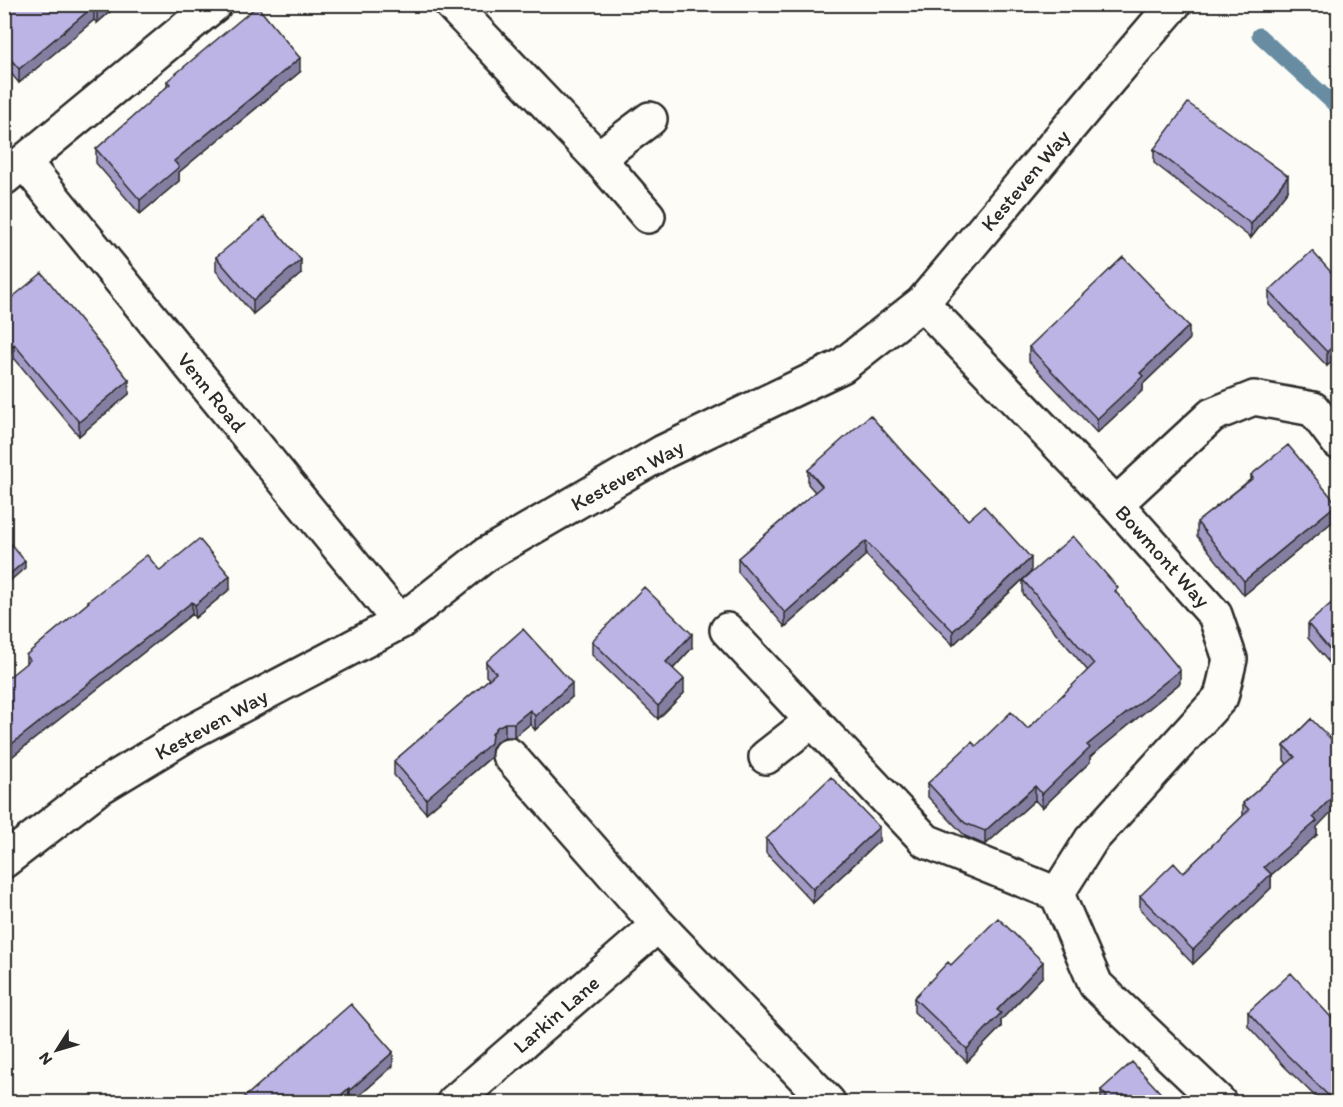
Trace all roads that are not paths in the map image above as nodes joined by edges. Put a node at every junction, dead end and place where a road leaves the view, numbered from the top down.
1 (215, 4) edge
2 (451, 4) edge
3 (1174, 4) edge
4 (650, 119) dead end
5 (598, 158) junction
6 (14, 170) edge
7 (648, 216) dead end
8 (922, 303) junction
9 (1338, 442) edge
10 (1116, 504) junction
11 (400, 622) junction
12 (727, 630) dead end
13 (813, 720) junction
14 (509, 755) dead end
15 (766, 757) dead end
16 (4, 861) edge
17 (1057, 894) junction
18 (658, 925) junction
19 (454, 1102) edge
20 (828, 1102) edge
21 (1219, 1102) edge

1 - 6 street, Venn Road
2 - 5 street
3 - 8 street, Kesteven Way
4 - 5 street
5 - 7 street
6 - 11 street, Venn Road
8 - 10 street, Bowmont Way
8 - 11 street, Kesteven Way
9 - 10 street
10 - 17 street, Bowmont Way
11 - 16 street, Kesteven Way
12 - 13 street
13 - 15 street
13 - 17 street
14 - 18 street
17 - 21 street
18 - 19 street, Larkin Lane
18 - 20 street

